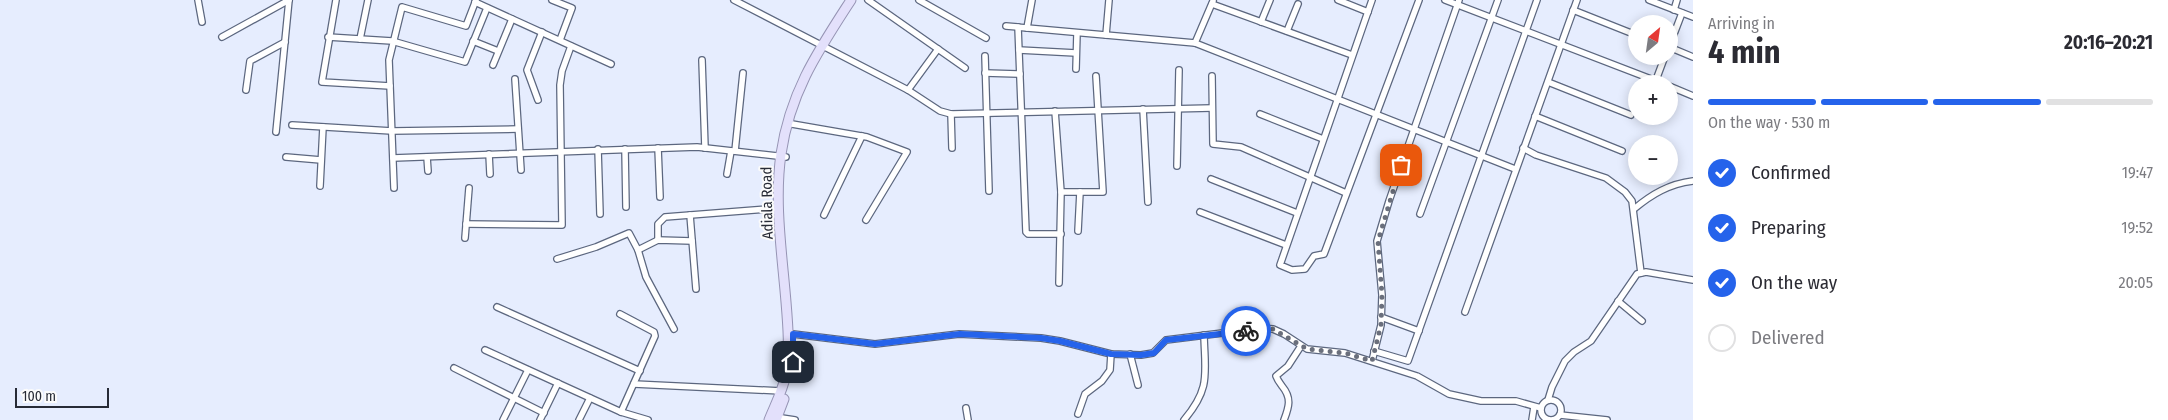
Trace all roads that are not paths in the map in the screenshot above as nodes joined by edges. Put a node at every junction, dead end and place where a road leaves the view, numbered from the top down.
1 (198, 0) edge
2 (336, 0) edge
3 (368, 0) edge
4 (552, 0) edge
5 (734, 0) edge
6 (851, 0) edge
7 (858, 0) edge
8 (868, 0) edge
9 (919, 0) edge
10 (1032, 0) edge
11 (1109, 0) edge
12 (1270, 0) edge
13 (1338, 0) edge
14 (1372, 0) edge
15 (1419, 0) edge
16 (1445, 0) edge
17 (1498, 0) edge
18 (1537, 0) edge
19 (1577, 0) edge
20 (1652, 0) edge
21 (1678, 0) edge
22 (476, 1) edge
23 (1213, 2) edge
24 (1458, 2) edge
25 (1298, 4) dead end
26 (487, 8) junction
27 (1573, 10) junction
28 (1674, 10) junction
29 (1368, 12) junction
30 (1682, 12) junction
31 (1492, 17) junction
32 (1693, 17) edge
33 (512, 19) junction
34 (202, 22) dead end
35 (1261, 22) junction
36 (1678, 23) edge
37 (1006, 26) dead end
38 (1018, 27) junction
39 (1027, 28) junction
40 (1526, 30) junction
41 (1287, 31) junction
42 (542, 32) junction
43 (1077, 32) junction
44 (1628, 32) edge
45 (1106, 35) junction
46 (222, 37) dead end
47 (328, 37) junction
48 (986, 38) dead end
49 (360, 39) junction
50 (392, 40) junction
51 (560, 40) junction
52 (473, 41) junction
53 (284, 42) junction
54 (1196, 43) junction
55 (1562, 44) junction
56 (571, 46) junction
57 (824, 47) junction
58 (938, 49) junction
59 (1019, 50) junction
60 (498, 51) junction
61 (1678, 51) edge
62 (1076, 53) junction
63 (1352, 55) junction
64 (985, 56) dead end
65 (1693, 57) edge
66 (702, 60) dead end
67 (612, 64) dead end
68 (492, 65) dead end
69 (965, 68) dead end
70 (1076, 69) dead end
71 (1179, 70) dead end
72 (743, 73) dead end
73 (986, 73) junction
74 (1020, 74) junction
75 (1643, 75) edge
76 (1096, 76) dead end
77 (1212, 76) dead end
78 (515, 79) dead end
79 (1548, 82) junction
80 (390, 86) junction
81 (246, 90) dead end
82 (908, 90) junction
83 (1678, 90) edge
84 (1693, 96) edge
85 (1336, 98) junction
86 (538, 100) dead end
87 (1178, 108) junction
88 (1212, 108) junction
89 (1143, 109) junction
90 (1097, 110) junction
91 (1055, 111) junction
92 (987, 112) junction
93 (1021, 112) junction
94 (951, 114) junction
95 (1260, 114) dead end
96 (1376, 114) junction
97 (1628, 114) edge
98 (1535, 116) junction
99 (792, 124) junction
100 (292, 125) dead end
101 (323, 127) junction
102 (518, 129) junction
103 (1414, 129) junction
104 (392, 131) junction
105 (276, 132) dead end
106 (862, 136) junction
107 (1323, 139) junction
108 (1447, 142) junction
109 (625, 148) junction
110 (658, 148) junction
111 (705, 148) junction
112 (952, 148) dead end
113 (1523, 148) junction
114 (598, 150) junction
115 (561, 151) junction
116 (733, 151) junction
117 (1622, 151) dead end
118 (519, 153) junction
119 (489, 154) junction
120 (783, 156) junction
121 (1481, 156) junction
122 (286, 157) dead end
123 (427, 157) junction
124 (393, 158) junction
125 (321, 160) junction
126 (1177, 166) dead end
127 (1515, 169) junction
128 (521, 170) dead end
129 (428, 172) dead end
130 (490, 174) dead end
131 (727, 174) dead end
132 (1310, 178) junction
133 (1210, 179) dead end
134 (1693, 181) edge
135 (320, 186) dead end
136 (394, 188) dead end
137 (469, 188) dead end
138 (989, 190) dead end
139 (1061, 192) junction
140 (1080, 192) junction
141 (1346, 193) junction
142 (660, 197) dead end
143 (1148, 202) dead end
144 (626, 208) dead end
145 (779, 208) junction
146 (1634, 209) junction
147 (1200, 212) dead end
148 (1298, 213) junction
149 (600, 214) dead end
150 (1420, 214) dead end
151 (690, 215) junction
152 (824, 215) dead end
153 (866, 220) dead end
154 (466, 224) junction
155 (1078, 231) dead end
156 (1061, 234) junction
157 (465, 238) dead end
158 (658, 240) junction
159 (692, 240) junction
160 (1286, 245) junction
161 (638, 250) junction
162 (557, 260) dead end
163 (1641, 273) junction
164 (1693, 280) edge
165 (1059, 283) dead end
166 (696, 290) dead end
167 (1618, 301) junction
168 (497, 308) dead end
169 (1465, 312) dead end
170 (620, 314) dead end
171 (1381, 317) junction
172 (1642, 321) dead end
173 (674, 329) dead end
174 (1419, 331) junction
175 (793, 334) junction
176 (1204, 335) junction
177 (1301, 346) junction
178 (485, 350) dead end
179 (1374, 351) junction
180 (1111, 354) junction
181 (1130, 354) junction
182 (1372, 361) junction
183 (454, 368) dead end
184 (528, 370) junction
185 (640, 371) junction
186 (558, 384) junction
187 (634, 384) junction
188 (1138, 386) dead end
189 (781, 391) junction
190 (590, 398) junction
191 (514, 399) junction
192 (1548, 400) junction
193 (1537, 407) junction
194 (966, 408) dead end
195 (544, 412) junction
196 (621, 412) junction
197 (1078, 414) dead end
198 (1560, 415) junction
199 (773, 418) edge
200 (503, 420) edge
201 (540, 420) edge
202 (579, 420) edge
203 (648, 420) edge
204 (795, 420) edge
205 (968, 420) edge
206 (1184, 420) edge
207 (1284, 420) edge
208 (1532, 420) edge
209 (1607, 420) edge

1 - 34 street
2 - 47 street
3 - 49 street
4 - 51 street
5 - 57 street
6 - 57 main road, Adiala Road
7 - 57 main road, Adiala Road
8 - 58 street
9 - 48 street
10 - 39 street
11 - 45 street
12 - 35 street
13 - 29 street
14 - 29 street
15 - 96 street
16 - 24 street
17 - 31 street
18 - 40 street
19 - 27 street
20 - 28 street
21 - 28 street
22 - 26 street
22 - 50 street
23 - 35 street
23 - 54 street
24 - 31 street
24 - 103 street
25 - 41 street
26 - 33 street
26 - 52 street
27 - 44 street
27 - 55 street
28 - 30 street
29 - 63 street
30 - 32 street
30 - 36 street
31 - 40 street
31 - 108 street
33 - 42 street
33 - 60 street
35 - 41 street
37 - 38 street
38 - 39 street
38 - 59 street
39 - 43 street
40 - 55 street
40 - 121 street
41 - 63 street
42 - 51 street
42 - 86 street
43 - 45 street
43 - 62 street
45 - 54 street
46 - 53 street
47 - 49 street
47 - 80 street
49 - 50 street
50 - 52 street
50 - 80 street
51 - 56 street
52 - 60 street
53 - 81 street
53 - 105 street
54 - 85 street
55 - 75 street
55 - 79 street
56 - 67 street
56 - 115 street
57 - 82 street
57 - 99 main road, Adiala Road
57 - 120 main road, Adiala Road
58 - 69 street
58 - 82 street
59 - 62 street
59 - 74 street
60 - 68 street
61 - 65 street
62 - 70 street
63 - 85 street
64 - 73 street
66 - 111 street
71 - 87 street
72 - 116 street
73 - 74 street
73 - 92 street
74 - 93 street
76 - 90 street
77 - 88 street
78 - 102 street
79 - 97 street
79 - 98 street
80 - 104 street
82 - 94 street
83 - 84 street
85 - 96 street
85 - 107 street
87 - 88 street
87 - 89 street
87 - 126 street
88 - 132 street
89 - 90 street
89 - 143 street
90 - 91 street
90 - 140 street
91 - 93 street
91 - 139 street
92 - 93 street
92 - 94 street
92 - 138 street
93 - 156 street
94 - 112 street
95 - 107 street
96 - 103 street
96 - 141 street
98 - 113 street
98 - 117 street
99 - 106 street
99 - 120 main road, Adiala Road
100 - 101 street
101 - 104 street
101 - 125 street
102 - 104 street
102 - 118 street
103 - 108 street
103 - 171 street
104 - 124 street
106 - 152 street
106 - 153 street
107 - 132 street
108 - 121 street
108 - 150 street
109 - 110 street
109 - 114 street
109 - 144 street
110 - 111 street
110 - 142 street
111 - 116 street
113 - 127 street
113 - 146 street
114 - 115 street
114 - 149 street
115 - 118 street
115 - 154 street
116 - 120 street
116 - 131 street
118 - 119 street
118 - 128 street
119 - 123 street
119 - 130 street
120 - 145 main road, Adiala Road
120 - 175 main road, Adiala Road
121 - 127 street
121 - 174 street
122 - 125 street
123 - 124 street
123 - 129 street
124 - 136 street
125 - 135 street
127 - 169 street
132 - 141 street
132 - 148 street
133 - 148 street
134 - 146 street
137 - 154 street
139 - 140 street
139 - 156 street
140 - 155 street
141 - 160 street
145 - 151 street
145 - 189 main road, Adiala Road
146 - 163 street
147 - 160 street
148 - 160 street
151 - 158 street
151 - 159 street
154 - 157 street
156 - 165 street
158 - 159 street
158 - 161 street
159 - 166 street
161 - 162 street
161 - 173 street
163 - 164 street
163 - 167 street
167 - 172 street
167 - 192 street
168 - 185 street
170 - 185 street
171 - 174 street
171 - 179 street
174 - 179 street
175 - 180 street
175 - 199 main road, Adiala Road
176 - 177 street
176 - 181 street
176 - 206 street
177 - 182 street
177 - 207 street
178 - 184 street
179 - 182 street
180 - 181 street
180 - 197 street
181 - 188 street
182 - 193 street
183 - 191 street
184 - 186 street
184 - 191 street
185 - 187 street
186 - 190 street
186 - 195 street
187 - 189 street
187 - 196 street
189 - 199 main road, Adiala Road
190 - 196 street
190 - 202 street
191 - 195 street
191 - 200 street
192 - 193 street
192 - 198 street
193 - 198 street
193 - 208 street
194 - 205 street
195 - 201 street
196 - 203 street
198 - 209 street
199 - 204 street

